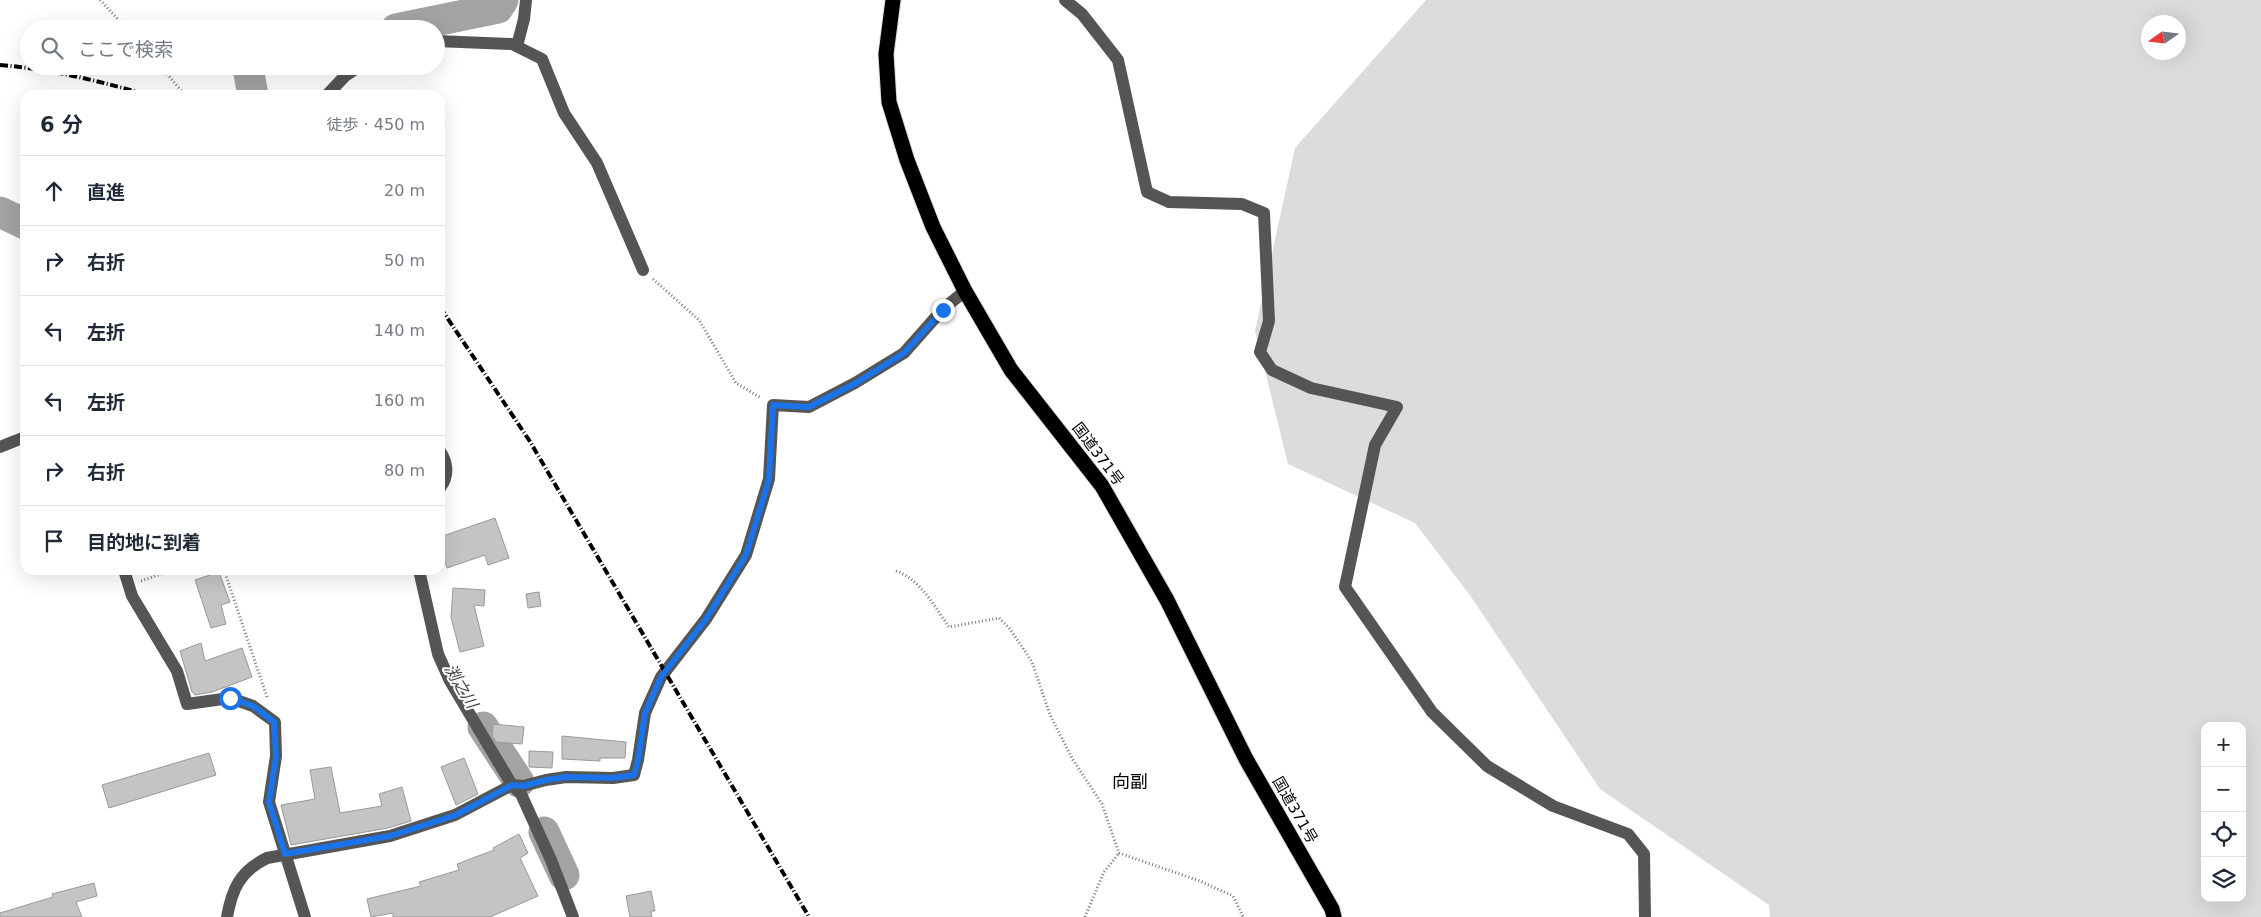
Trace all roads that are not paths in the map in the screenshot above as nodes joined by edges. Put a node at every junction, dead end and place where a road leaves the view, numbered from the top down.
1 (526, 0) edge
2 (894, 0) edge
3 (1065, 0) edge
4 (445, 41) edge
5 (517, 46) junction
6 (346, 75) edge
7 (332, 90) edge
8 (642, 270) road end
9 (965, 291) junction
10 (20, 439) edge
11 (0, 447) edge
12 (445, 458) edge
13 (445, 477) edge
14 (126, 575) edge
15 (420, 575) edge
16 (512, 785) junction
17 (285, 854) junction
18 (228, 917) edge
19 (305, 917) edge
20 (573, 917) edge
21 (1334, 917) edge
22 (1645, 917) edge

1 - 5 street
2 - 9 highway, 国道371号
3 - 22 street
4 - 5 street
5 - 8 street
6 - 7 street
9 - 16 street
9 - 21 highway, 国道371号
10 - 11 street
12 - 13 street
14 - 17 street
15 - 16 street
16 - 17 street
16 - 20 street
17 - 18 street
17 - 19 street

